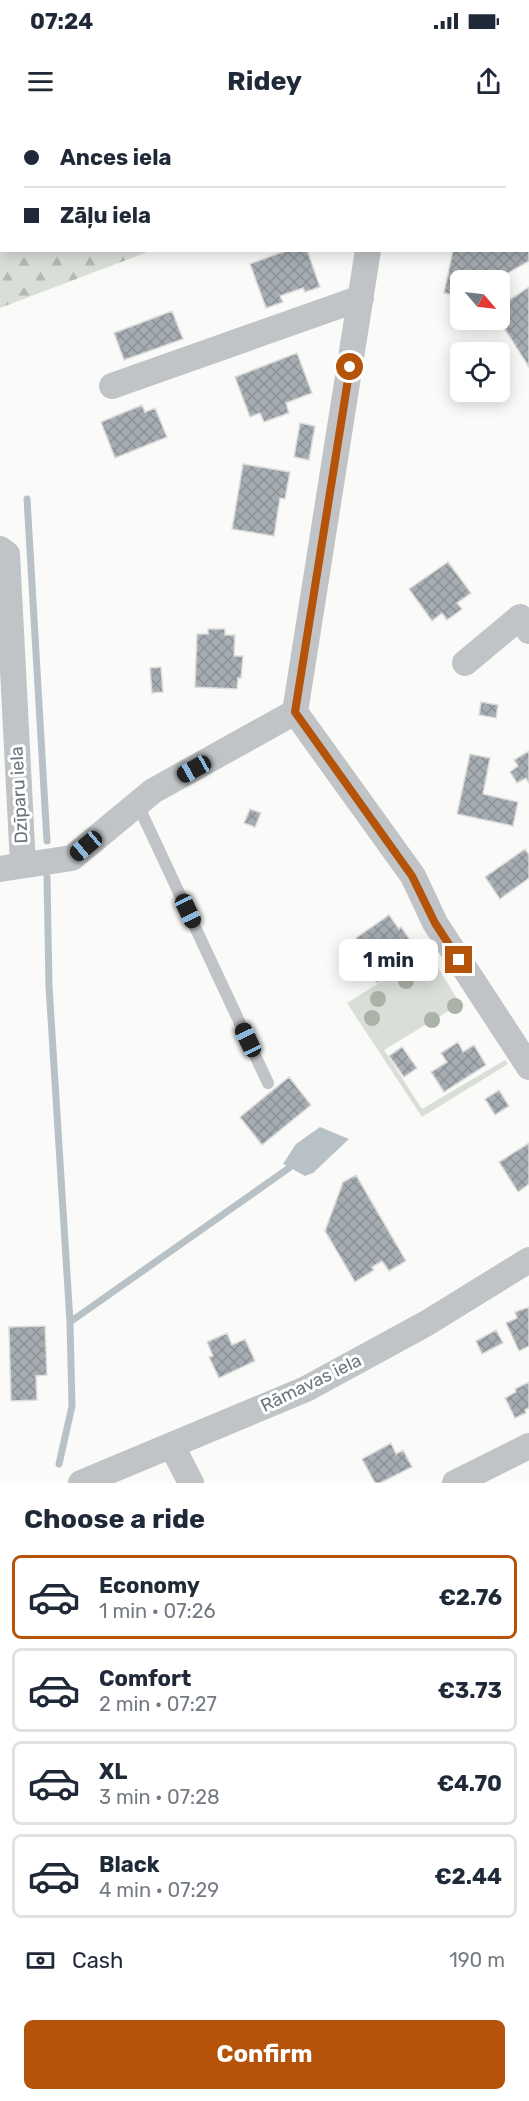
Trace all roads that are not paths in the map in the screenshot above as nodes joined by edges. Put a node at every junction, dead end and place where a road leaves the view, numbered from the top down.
1 (368, 252) edge
2 (361, 298) junction
3 (112, 386) dead end
4 (0, 549) edge
5 (529, 631) edge
6 (465, 663) dead end
7 (295, 712) junction
8 (133, 806) junction
9 (12, 867) edge
10 (529, 1066) edge
11 (268, 1083) dead end
12 (529, 1260) edge
13 (172, 1446) junction
14 (529, 1446) edge
15 (81, 1483) edge
16 (191, 1483) edge
17 (455, 1483) edge

1 - 2 street
2 - 3 street
2 - 7 street
4 - 9 street, Dzīparu iela
5 - 6 street
7 - 8 street
7 - 10 street
8 - 9 street
8 - 11 lane
12 - 13 street, Rāmavas iela
13 - 15 street, Rāmavas iela
13 - 16 street
14 - 17 street

